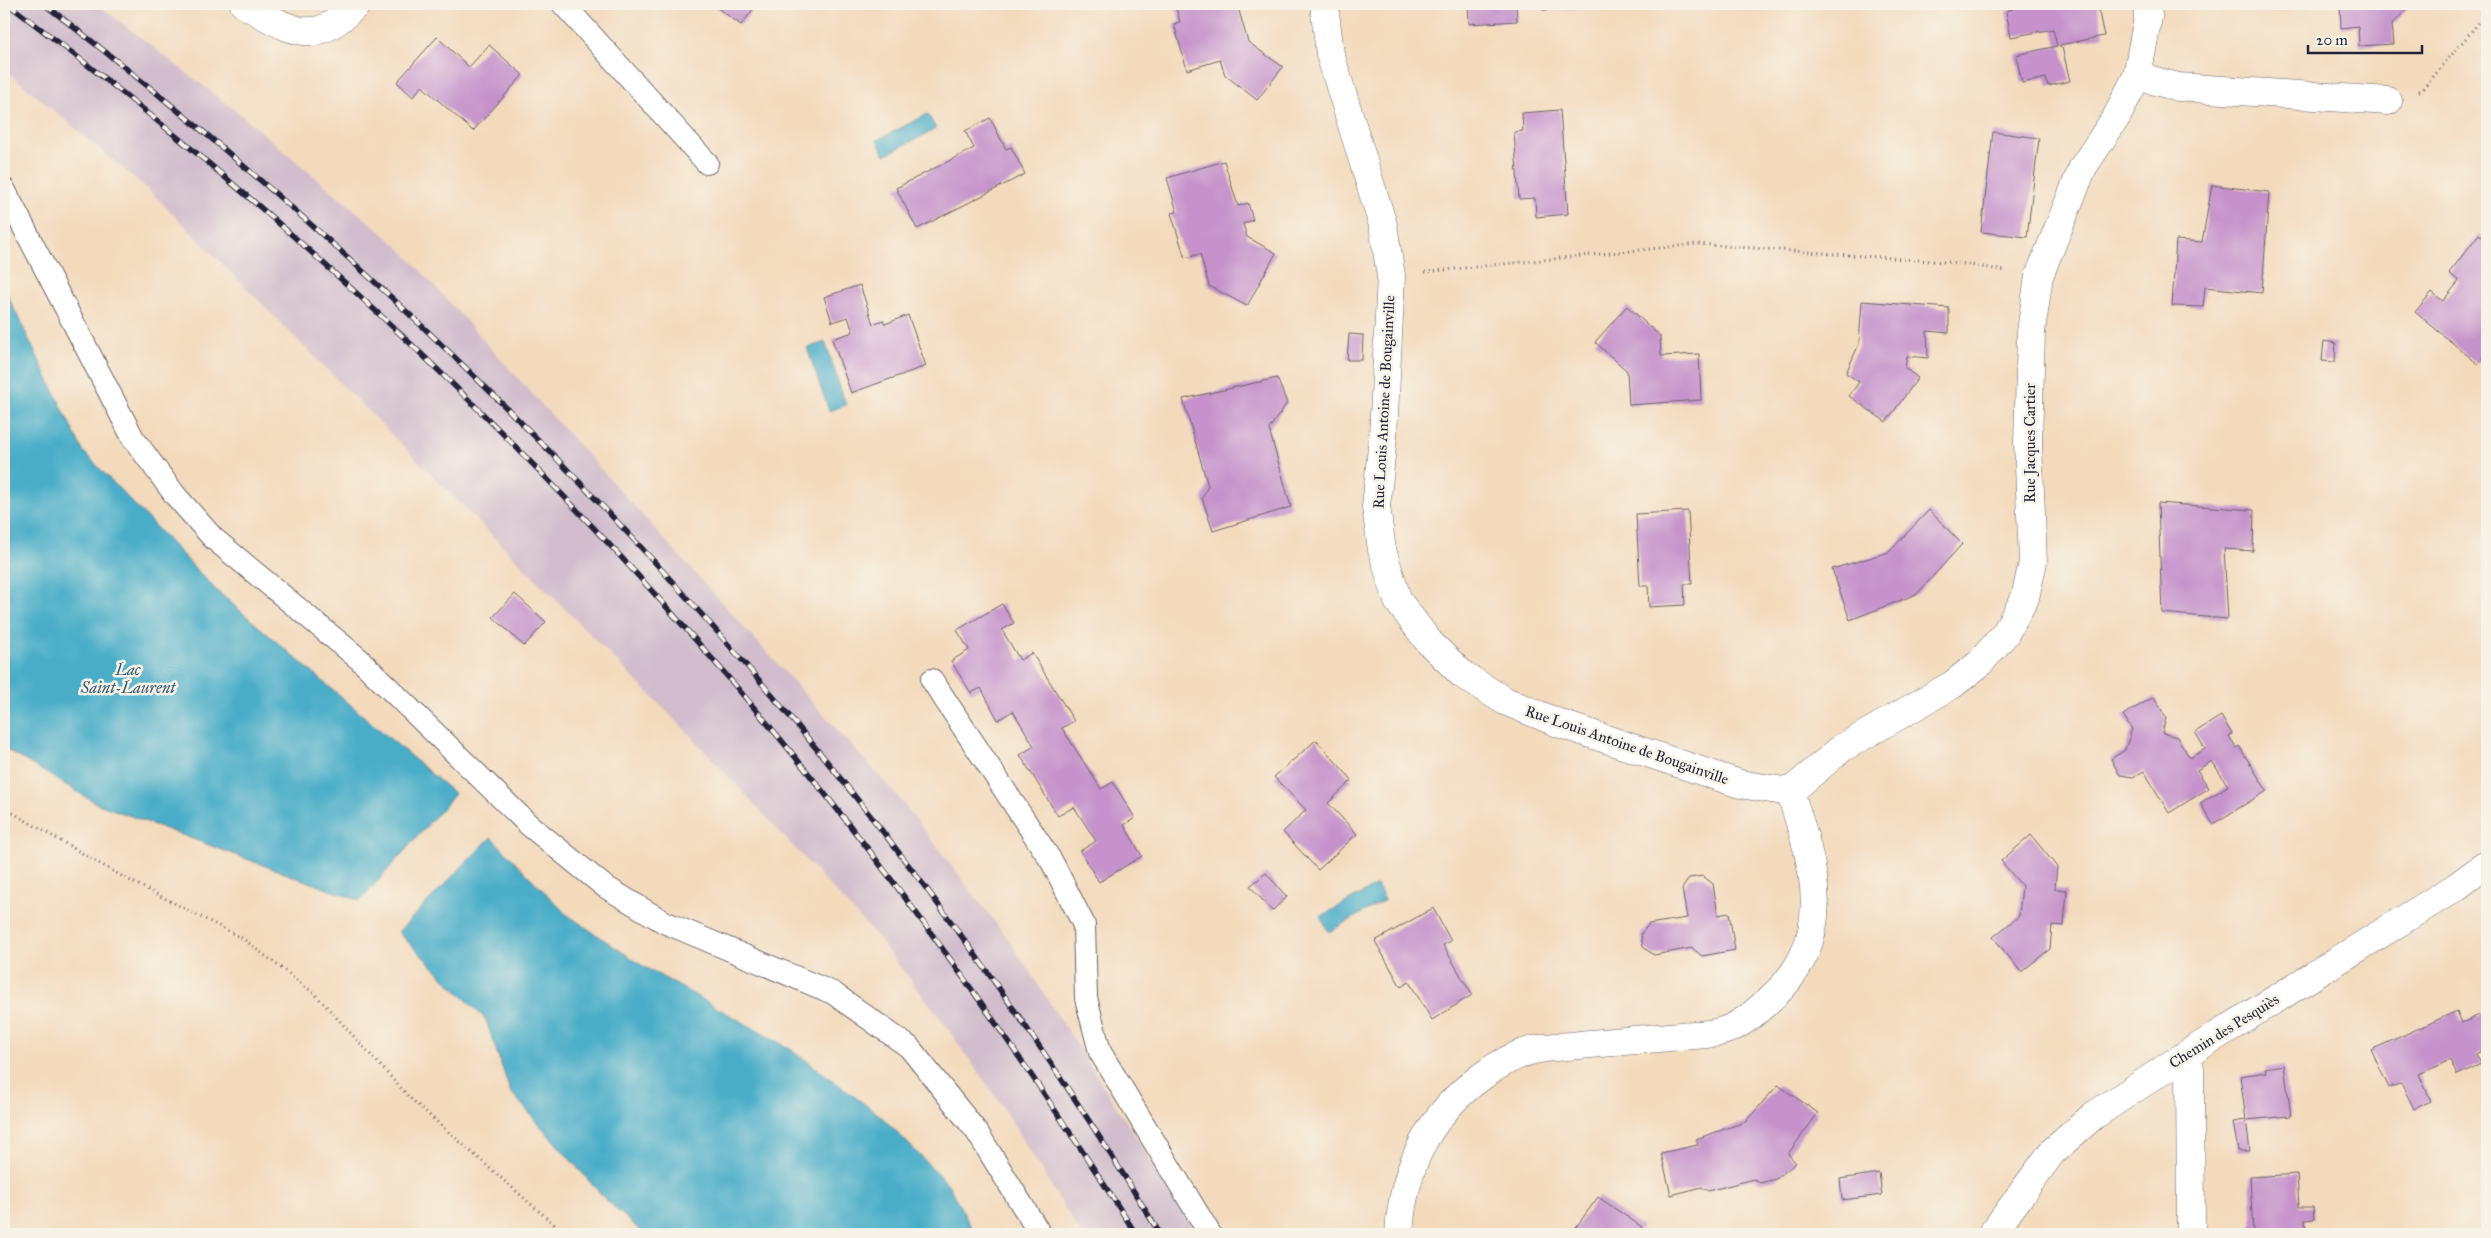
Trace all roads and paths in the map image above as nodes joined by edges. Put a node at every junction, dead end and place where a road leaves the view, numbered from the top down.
1 (244, 4) edge
2 (357, 4) edge
3 (563, 4) edge
4 (1324, 4) edge
5 (2147, 4) edge
6 (2487, 13) edge
7 (2137, 76) junction
8 (2388, 101) joint
9 (707, 163) dead end
10 (4, 189) edge
11 (1391, 276) junction
12 (2039, 276) junction
13 (932, 680) dead end
14 (1790, 792) junction
15 (4, 808) edge
16 (2487, 864) edge
17 (2184, 1056) junction
18 (565, 1234) edge
19 (1040, 1234) edge
20 (1210, 1234) edge
21 (1398, 1234) edge
22 (1992, 1234) edge
23 (2191, 1234) edge

1 - 2 street
3 - 9 lane
4 - 11 street, Rue Louis Antoine de Bougainville
5 - 7 street, Rue Jacques Cartier
6 - 8 path
7 - 8 street
7 - 12 street, Rue Jacques Cartier
10 - 19 lane
11 - 12 path
11 - 14 street, Rue Louis Antoine de Bougainville
12 - 14 street, Rue Jacques Cartier
13 - 20 lane
14 - 21 street
15 - 18 path
16 - 17 street, Chemin des Pesquiès
17 - 22 street, Chemin des Pesquiès
17 - 23 street

